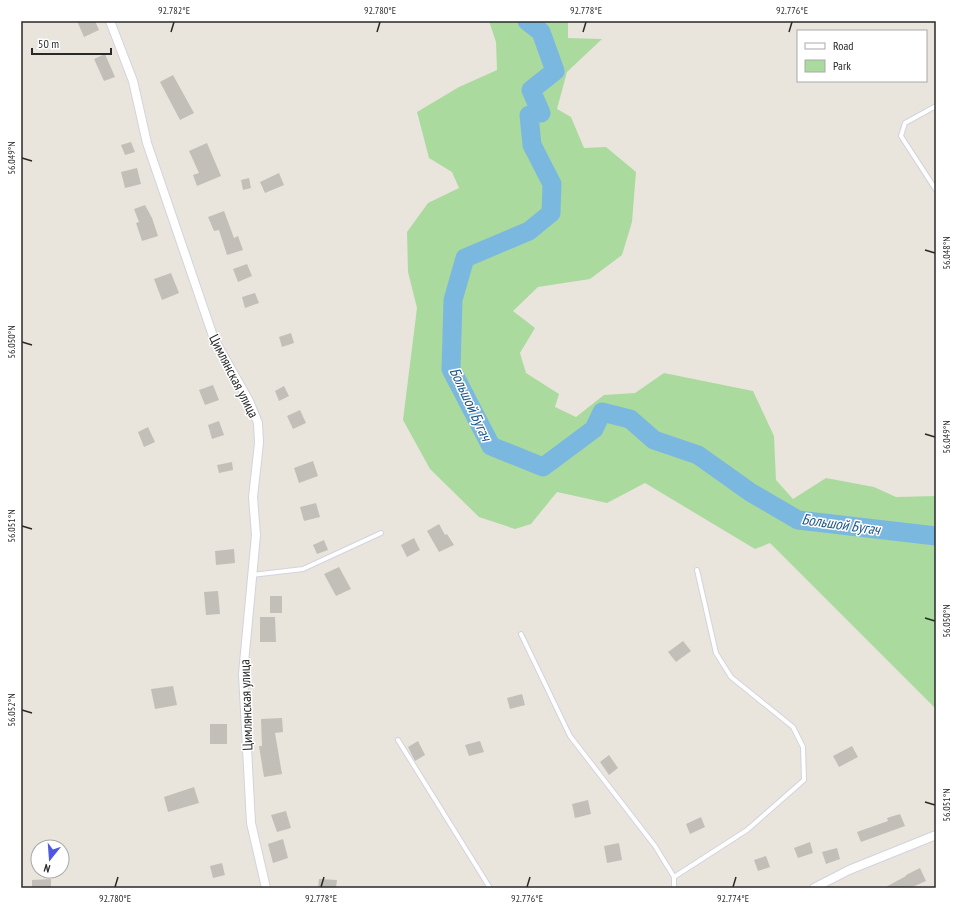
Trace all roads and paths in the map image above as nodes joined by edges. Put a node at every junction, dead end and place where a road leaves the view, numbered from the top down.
1 (110, 21) edge
2 (936, 106) edge
3 (936, 190) edge
4 (381, 533) dead end
5 (697, 570) dead end
6 (252, 575) junction
7 (521, 634) dead end
8 (398, 740) dead end
9 (936, 835) edge
10 (674, 877) junction
11 (266, 888) edge
12 (490, 888) edge
13 (674, 888) edge
14 (814, 888) edge

1 - 6 street, Цимлянская улица
2 - 3 lane
4 - 6 lane
5 - 10 lane
6 - 11 street, Цимлянская улица
7 - 10 lane
8 - 12 lane
9 - 14 street
10 - 13 lane

